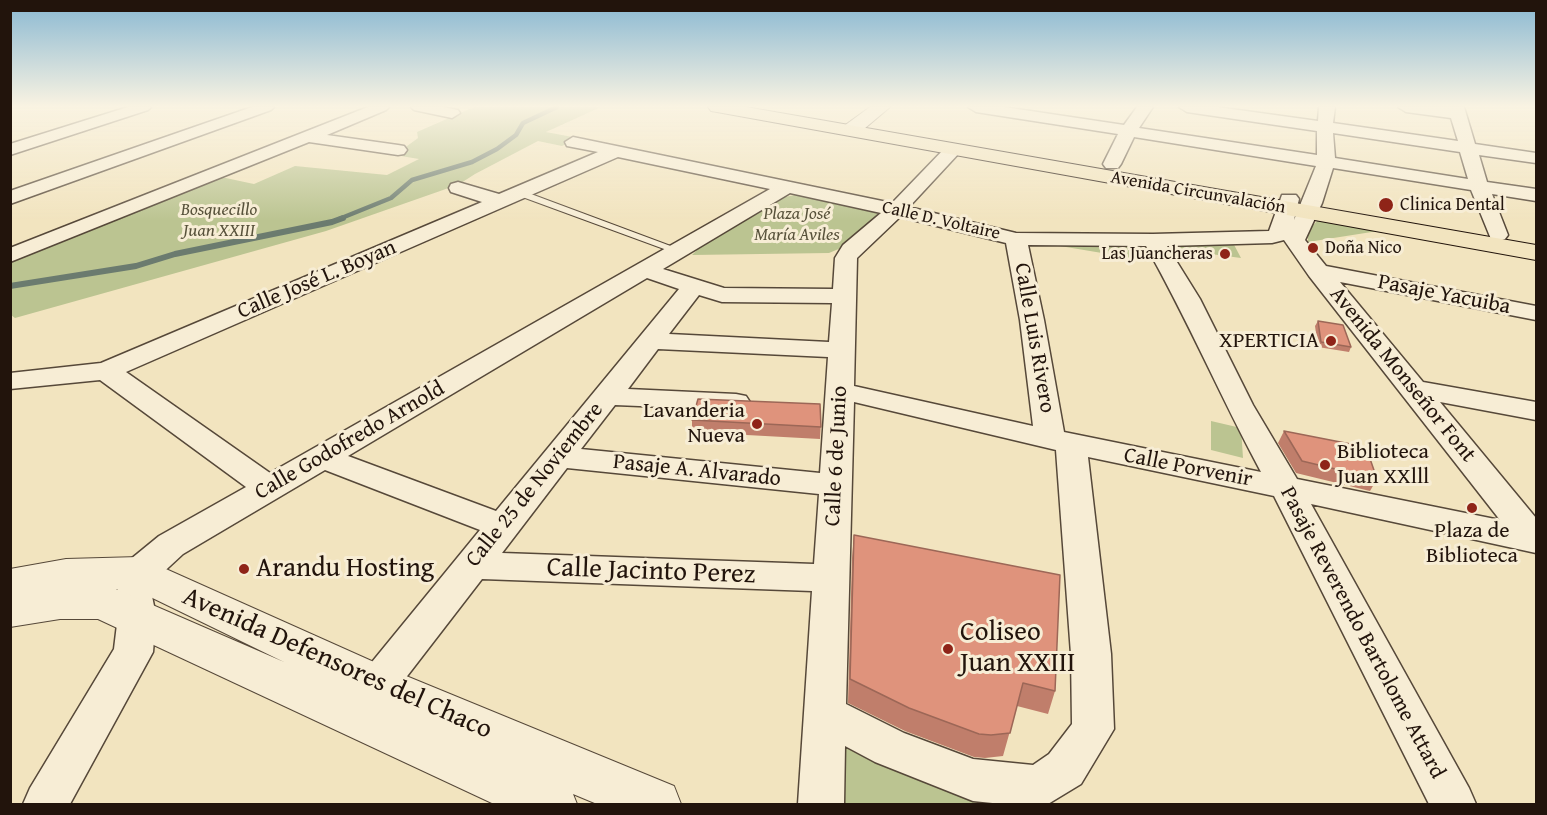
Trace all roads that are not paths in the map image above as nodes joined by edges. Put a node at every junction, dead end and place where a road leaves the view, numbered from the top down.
1 (25, 145) edge
2 (159, 145) edge
3 (285, 145) edge
4 (366, 145) edge
5 (587, 145) edge
6 (929, 145) edge
7 (984, 145) edge
8 (1121, 145) edge
9 (1218, 145) edge
10 (1326, 145) edge
11 (1449, 145) edge
12 (1467, 145) edge
13 (1468, 148) junction
14 (10, 150) edge
15 (398, 150) dead end
16 (616, 151) junction
17 (952, 151) junction
18 (1536, 158) edge
19 (1326, 162) junction
20 (1112, 164) junction
21 (1479, 186) junction
22 (458, 188) dead end
23 (786, 188) junction
24 (1536, 195) edge
25 (511, 197) junction
26 (10, 198) edge
27 (1298, 205) junction
28 (896, 210) junction
29 (1498, 235) junction
30 (1016, 239) junction
31 (1153, 240) junction
32 (1536, 242) edge
33 (679, 251) junction
34 (1536, 253) edge
35 (10, 256) edge
36 (644, 270) junction
37 (1317, 271) junction
38 (694, 286) junction
39 (844, 296) junction
40 (1536, 313) edge
41 (650, 340) junction
42 (842, 350) junction
43 (106, 370) junction
44 (10, 381) edge
45 (1414, 389) junction
46 (606, 396) junction
47 (832, 401) junction
48 (758, 403) edge
49 (1536, 411) edge
50 (1061, 441) junction
51 (558, 456) junction
52 (322, 457) junction
53 (836, 485) junction
54 (1284, 487) junction
55 (269, 488) junction
56 (502, 526) junction
57 (1536, 540) edge
58 (471, 565) junction
59 (831, 578) junction
60 (10, 585) edge
61 (138, 595) junction
62 (10, 610) edge
63 (377, 685) junction
64 (825, 714) junction
65 (540, 802) edge
66 (46, 804) edge
67 (655, 804) edge
68 (821, 804) edge
69 (1453, 804) edge

1 - 14 street
2 - 26 street
3 - 35 street
4 - 15 street
5 - 16 street, Calle D. Voltaire
6 - 17 highway, Avenida Circunvalación
7 - 20 highway, Avenida Circunvalación
8 - 20 street
9 - 19 street
10 - 19 street
11 - 13 street
12 - 13 street
13 - 18 street
13 - 21 street
16 - 23 street, Calle D. Voltaire
16 - 25 street, Calle José L. Boyan
17 - 27 highway, Avenida Circunvalación
17 - 28 street, Calle 6 de Junio
19 - 21 street
19 - 27 street
20 - 27 highway, Avenida Circunvalación
21 - 24 street
21 - 29 street
22 - 25 street
23 - 28 street, Calle D. Voltaire
23 - 33 street, Calle Godofredo Arnold
25 - 33 lane
25 - 43 street, Calle José L. Boyan
27 - 29 highway, Avenida Circunvalación
27 - 31 street, Calle D. Voltaire
27 - 34 highway, Avenida Circunvalación
27 - 37 street, Avenida Monseñor Font
28 - 30 street, Calle D. Voltaire
28 - 39 street, Calle 6 de Junio
29 - 32 highway, Avenida Circunvalación
30 - 31 street, Calle D. Voltaire
30 - 50 street, Calle Luis Rivero
31 - 54 street, Pasaje Reverendo Bartolome Attard
33 - 36 street, Calle Godofredo Arnold
36 - 38 street
36 - 52 street, Calle Godofredo Arnold
37 - 40 street, Pasaje Yacuiba
37 - 45 street, Avenida Monseñor Font
38 - 39 street
38 - 41 street, Calle 25 de Noviembre
39 - 42 street, Calle 6 de Junio
41 - 42 street
41 - 46 street, Calle 25 de Noviembre
42 - 47 street, Calle 6 de Junio
43 - 44 street, Calle José L. Boyan
43 - 55 street
45 - 49 street
45 - 57 street, Avenida Monseñor Font
46 - 48 street
46 - 51 street, Calle 25 de Noviembre
47 - 50 street, Calle Porvenir
47 - 53 street, Calle 6 de Junio
50 - 54 street, Calle Porvenir
50 - 64 street, Calle Luis Rivero
51 - 53 street, Pasaje A. Alvarado
51 - 56 street, Calle 25 de Noviembre
52 - 55 street, Calle Godofredo Arnold
52 - 56 street
53 - 59 street, Calle 6 de Junio
54 - 57 street, Calle Porvenir
54 - 69 street, Pasaje Reverendo Bartolome Attard
55 - 61 street, Calle Godofredo Arnold
56 - 58 street, Calle 25 de Noviembre
58 - 59 street, Calle Jacinto Perez
58 - 63 street, Calle 25 de Noviembre
59 - 64 street, Calle 6 de Junio
60 - 61 street, Avenida Defensores del Chaco
61 - 62 street, Avenida Defensores del Chaco
61 - 63 street, Avenida Defensores del Chaco
61 - 65 street, Avenida Defensores del Chaco
61 - 66 street
63 - 67 street, Avenida Defensores del Chaco
64 - 68 street, Calle 6 de Junio

